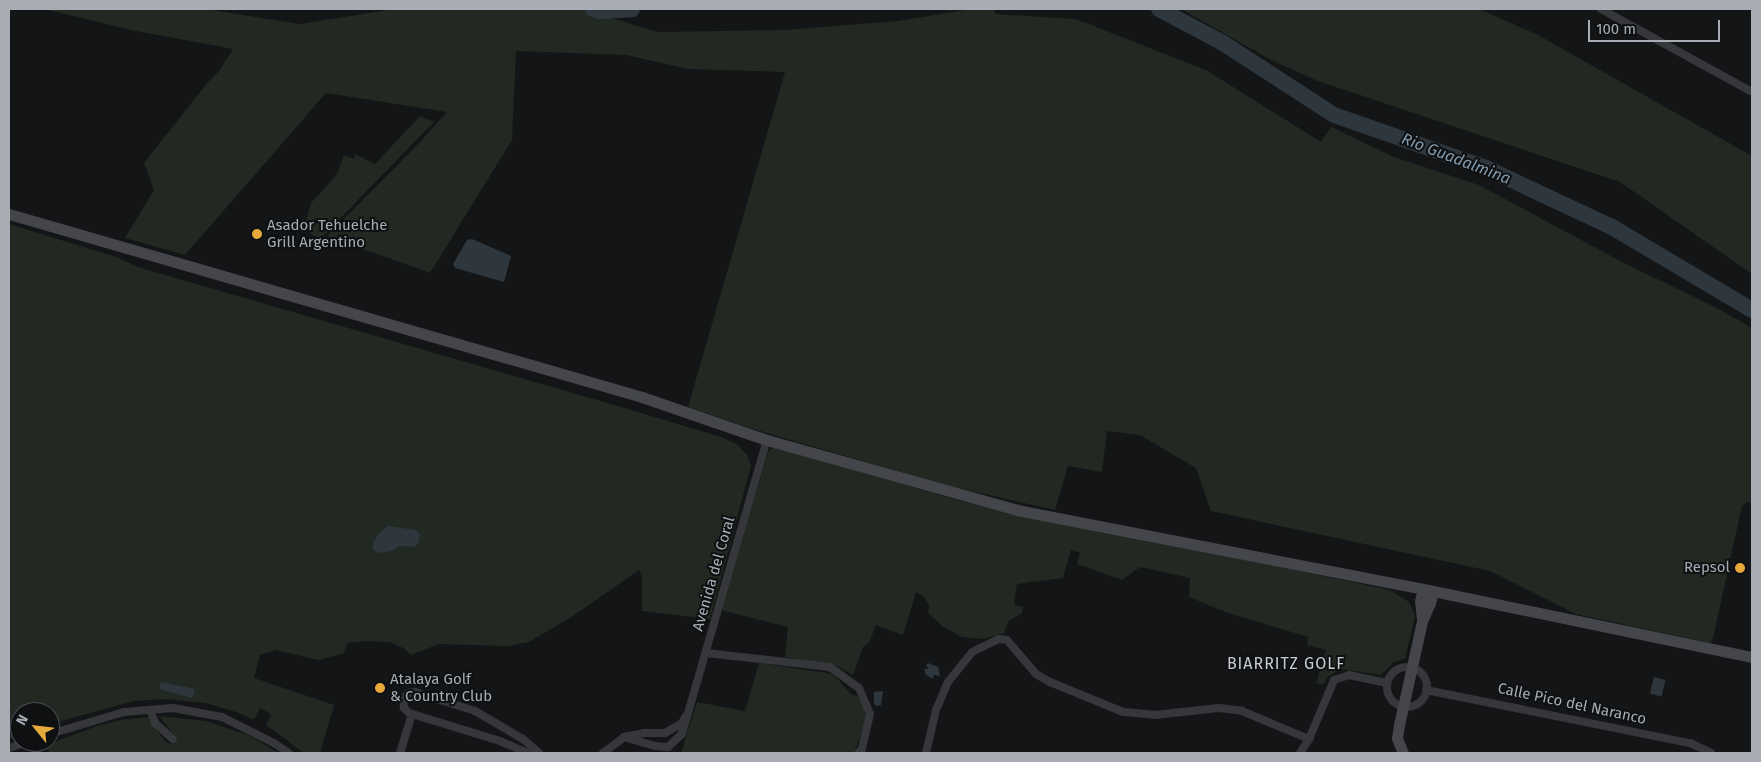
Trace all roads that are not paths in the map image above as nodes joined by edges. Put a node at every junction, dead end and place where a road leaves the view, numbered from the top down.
1 (1601, 9) edge
2 (1752, 92) edge
3 (9, 214) edge
4 (767, 440) junction
5 (1428, 590) junction
6 (1752, 650) edge
7 (706, 654) junction
8 (1738, 654) junction
9 (1752, 658) edge
10 (1412, 661) junction
11 (1388, 683) junction
12 (1426, 690) junction
13 (1402, 706) junction
14 (150, 710) junction
15 (412, 714) junction
16 (686, 715) junction
17 (60, 731) edge
18 (624, 737) junction
19 (1309, 738) junction
20 (523, 739) junction
21 (172, 740) dead end
22 (519, 751) edge
23 (289, 753) edge
24 (400, 753) edge
25 (528, 753) edge
26 (539, 753) edge
27 (603, 753) edge
28 (858, 753) edge
29 (926, 753) edge
30 (1300, 753) edge
31 (1403, 753) edge
32 (1711, 753) edge

1 - 2 street
3 - 4 main road
4 - 5 main road
4 - 7 street, Avenida del Coral
5 - 8 main road
5 - 10 main road
6 - 8 main road
7 - 16 street, Avenida del Coral
7 - 28 street
8 - 9 main road
10 - 11 street
10 - 12 street
10 - 13 main road
11 - 13 street
11 - 19 street
12 - 13 street
12 - 32 street, Calle Pico del Naranco
13 - 31 main road
14 - 17 street
14 - 21 street
14 - 23 street
15 - 20 street
15 - 22 street
15 - 24 street
16 - 18 street
16 - 18 street, Avenida del Coral
18 - 27 street
19 - 29 street
19 - 30 street
20 - 22 street
20 - 26 street
22 - 25 street

